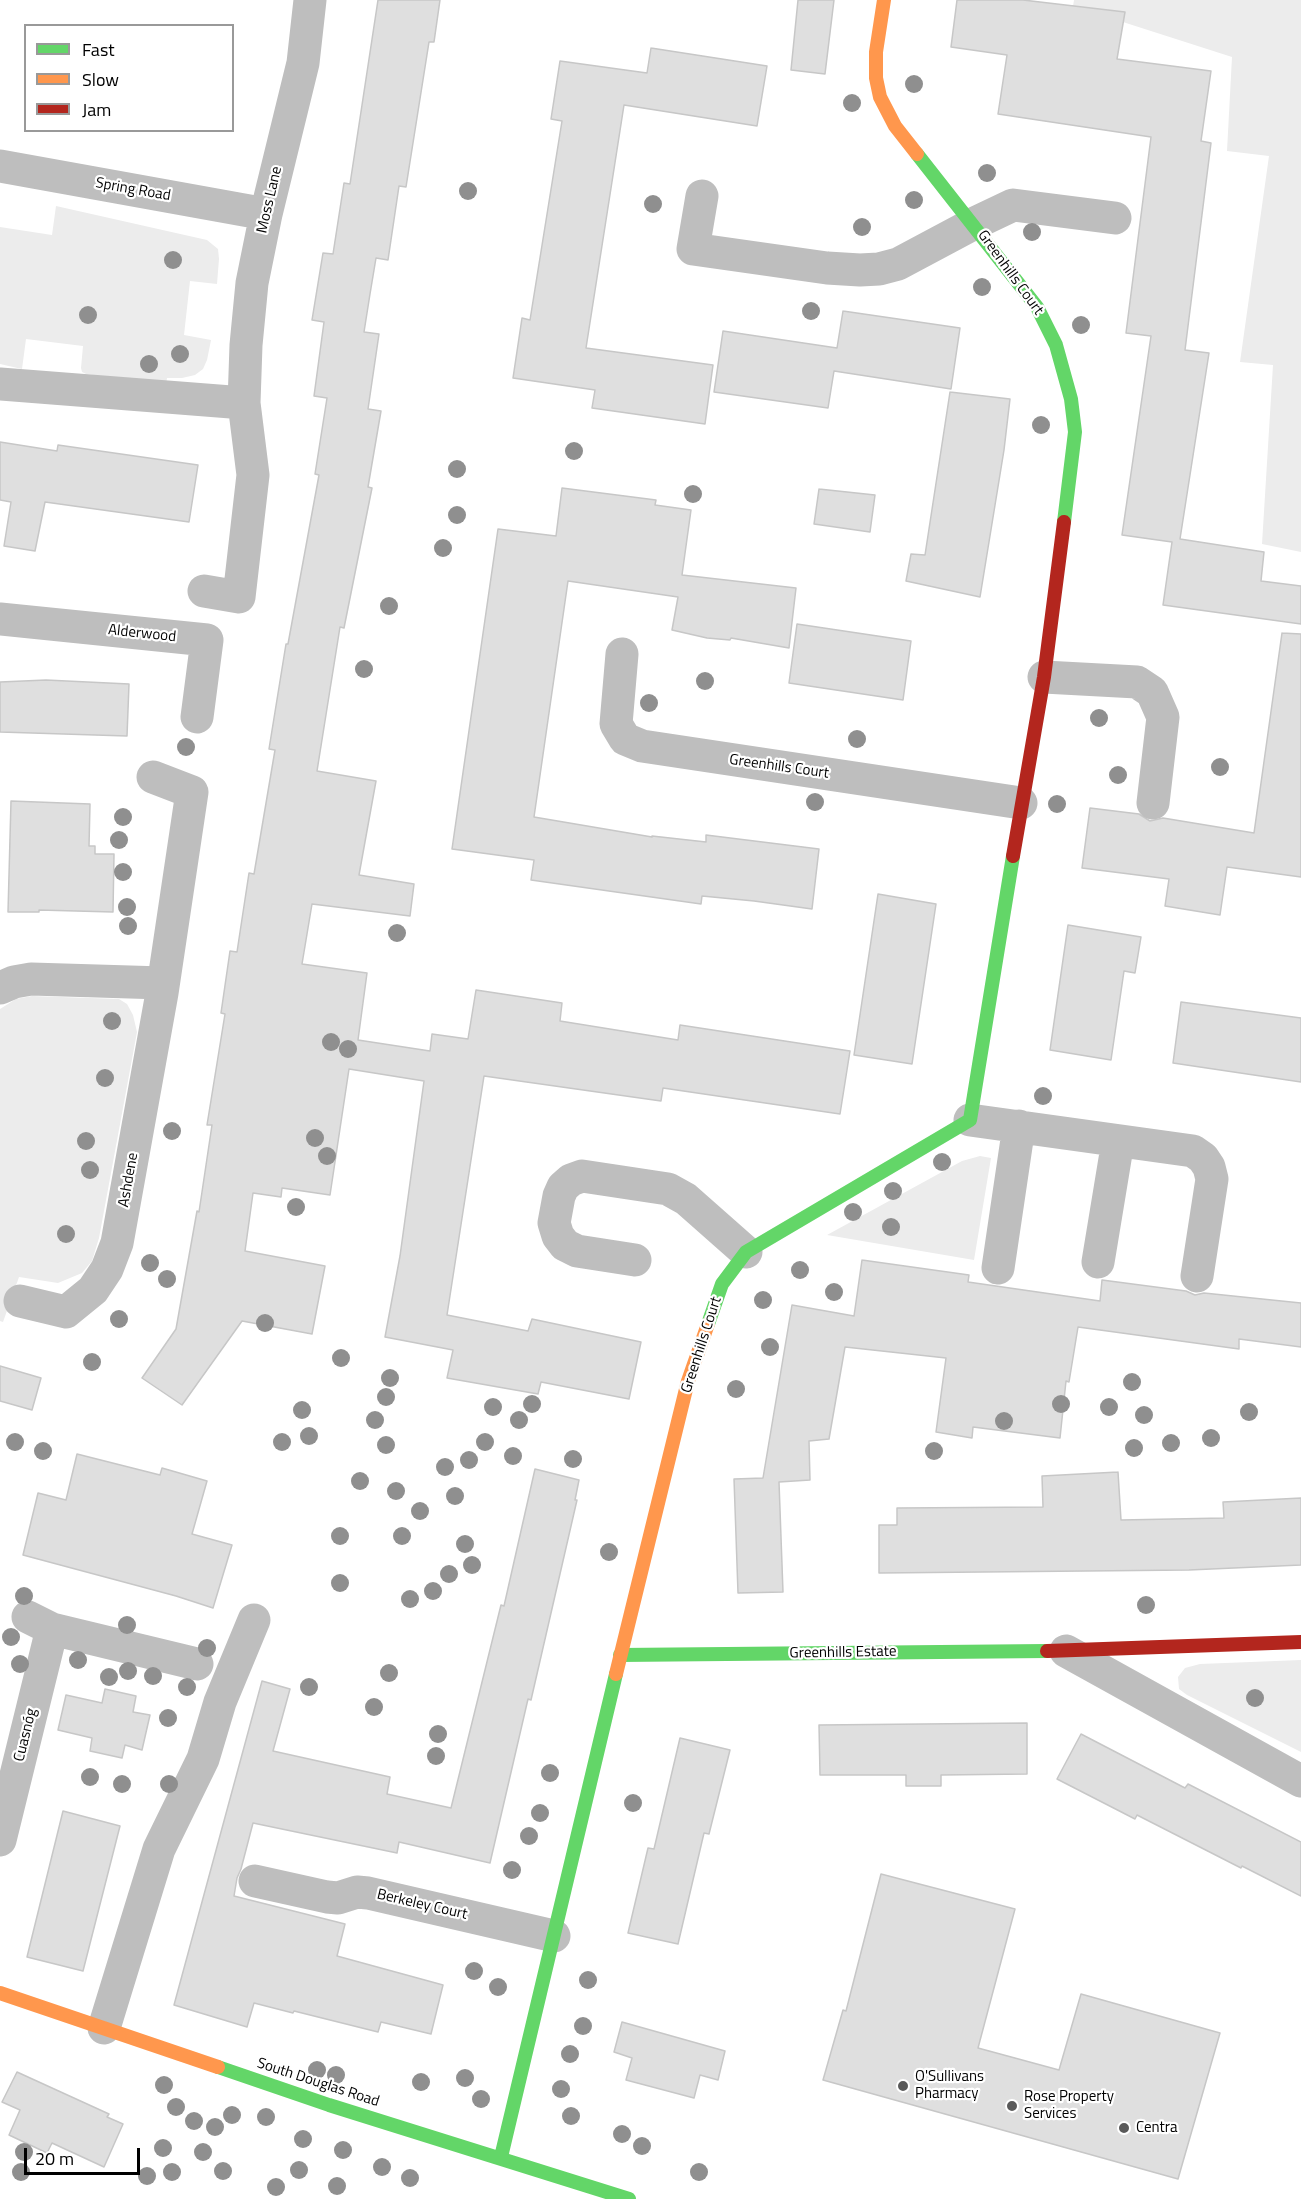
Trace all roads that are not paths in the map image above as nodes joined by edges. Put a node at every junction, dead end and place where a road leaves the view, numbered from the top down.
1 (310, 0) edge
2 (884, 0) edge
3 (0, 166) edge
4 (702, 196) dead end
5 (266, 214) junction
6 (1115, 218) dead end
7 (973, 224) junction
8 (0, 384) edge
9 (244, 403) junction
10 (204, 591) dead end
11 (0, 619) edge
12 (622, 654) dead end
13 (1044, 677) junction
14 (197, 717) dead end
15 (153, 777) dead end
16 (1021, 803) junction
17 (1153, 803) dead end
18 (163, 983) junction
19 (0, 988) edge
20 (970, 1120) junction
21 (1019, 1126) junction
22 (1118, 1141) junction
23 (746, 1252) junction
24 (635, 1260) dead end
25 (1098, 1262) dead end
26 (998, 1268) dead end
27 (1197, 1276) dead end
28 (20, 1301) dead end
29 (254, 1620) dead end
30 (1301, 1642) edge
31 (1066, 1651) junction
32 (620, 1655) junction
33 (197, 1664) dead end
34 (1301, 1781) edge
35 (0, 1840) edge
36 (255, 1881) dead end
37 (554, 1936) junction
38 (0, 1993) edge
39 (104, 2028) junction
40 (501, 2157) junction
41 (629, 2199) edge

1 - 5 street, Moss Lane
2 - 7 street, Greenhills Court
3 - 5 street, Spring Road
4 - 7 street, Greenhills Court
5 - 9 street, Moss Lane
6 - 7 street, Greenhills Court
7 - 13 street, Greenhills Court
8 - 9 street
9 - 10 street, Moss Lane
11 - 14 street, Alderwood
12 - 16 street, Greenhills Court
13 - 16 street, Greenhills Court
13 - 17 street
15 - 18 street, Ashdene
16 - 20 street, Greenhills Court
18 - 19 street
18 - 28 street, Ashdene
20 - 21 street
20 - 23 street, Greenhills Court
21 - 22 street
21 - 26 street
22 - 25 street
22 - 27 street
23 - 24 street
23 - 32 street, Greenhills Court
29 - 39 street
30 - 31 street, Greenhills Estate
31 - 32 street, Greenhills Estate
31 - 34 street, Greenhills Estate
32 - 37 street, Greenhills Court
33 - 35 street, Cuasnóg
36 - 37 street, Berkeley Court
37 - 40 street, Greenhills Court
38 - 39 street, South Douglas Road
39 - 40 street, South Douglas Road
40 - 41 street, South Douglas Road

